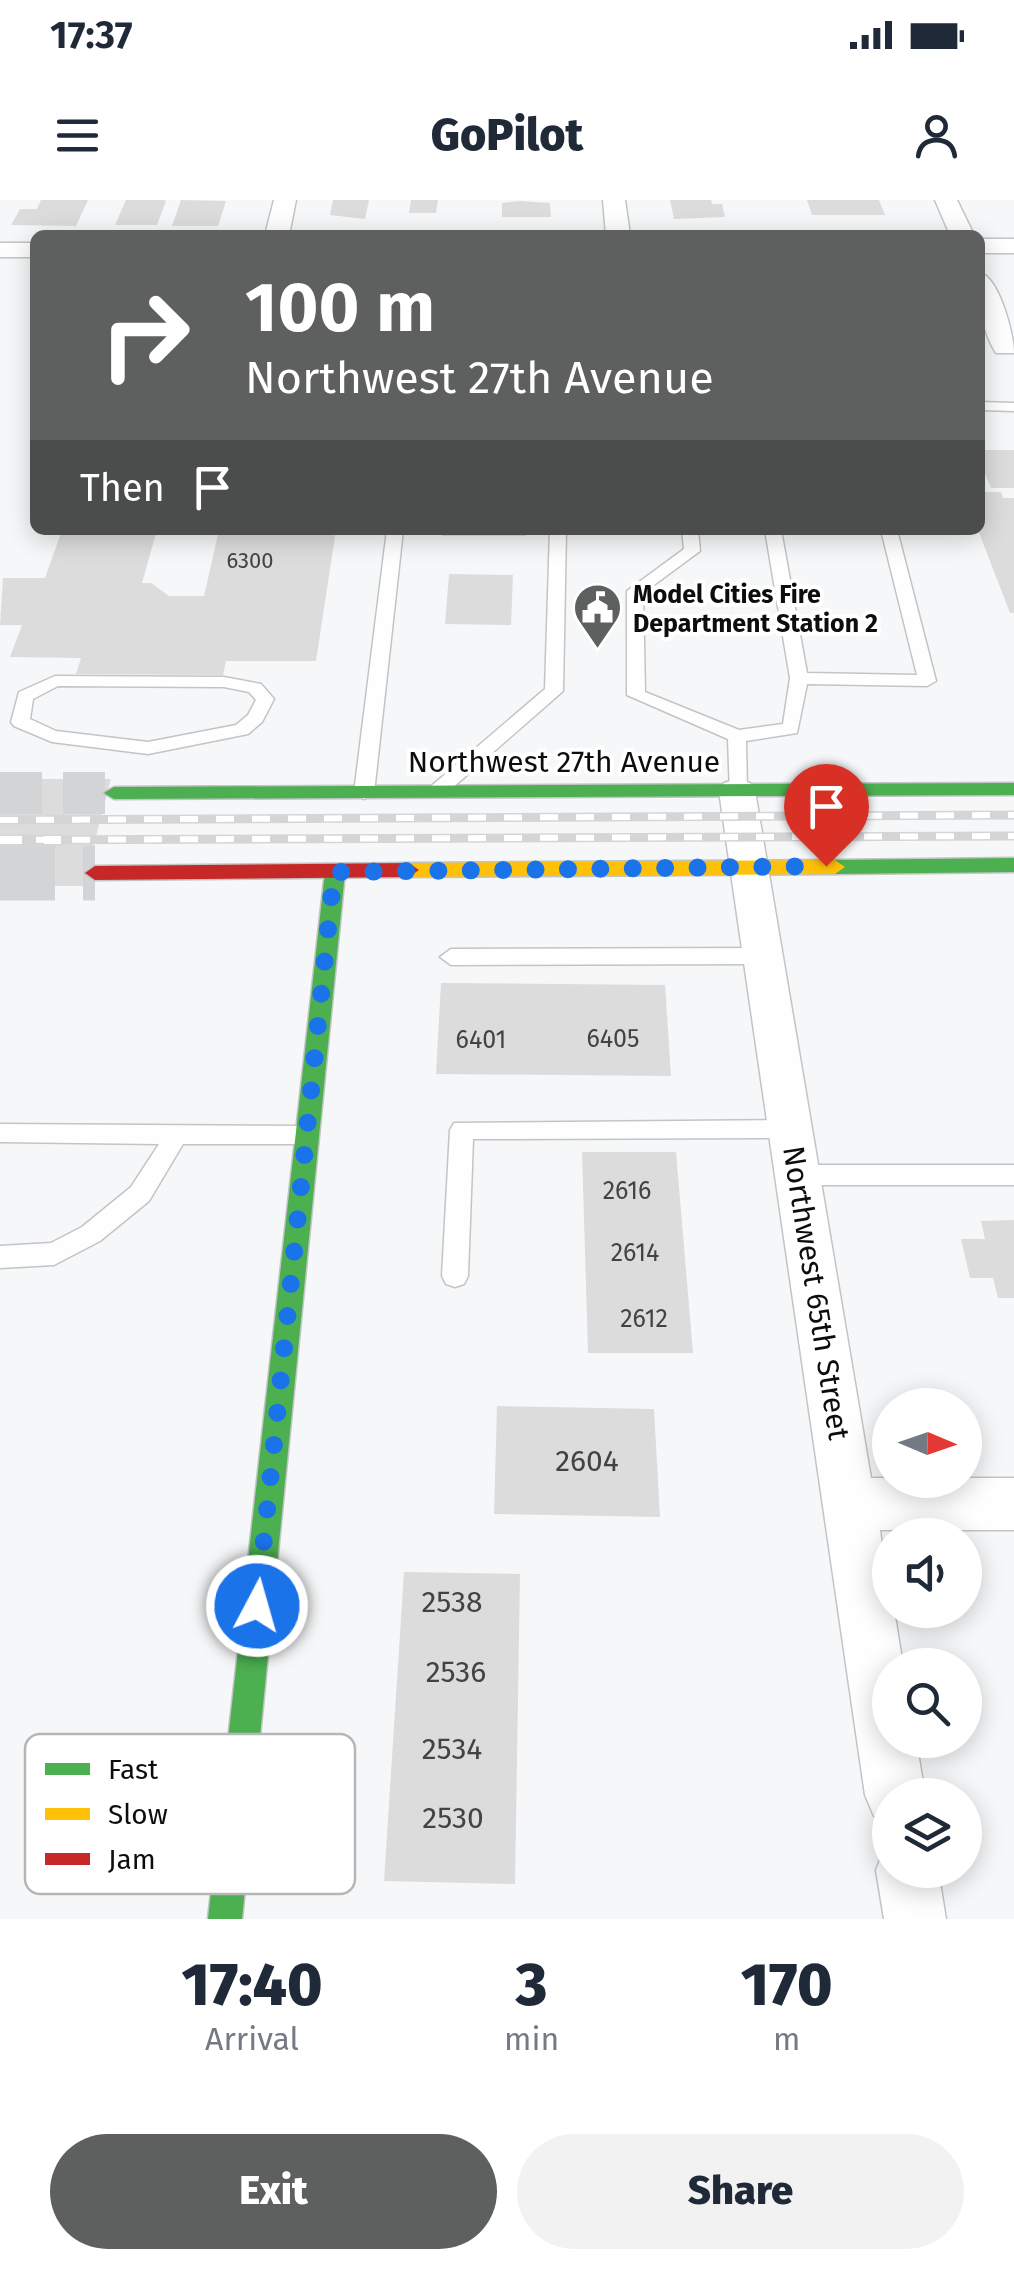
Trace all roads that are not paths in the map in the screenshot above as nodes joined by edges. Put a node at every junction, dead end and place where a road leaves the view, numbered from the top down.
1 (284, 200) edge
2 (614, 200) edge
3 (946, 200) edge
4 (277, 230) edge
5 (617, 230) edge
6 (960, 230) edge
7 (985, 246) edge
8 (1014, 246) edge
9 (0, 250) edge
10 (30, 250) edge
11 (985, 294) edge
12 (1005, 348) dead end
13 (985, 406) edge
14 (1014, 406) edge
15 (394, 535) edge
16 (558, 535) edge
17 (690, 535) edge
18 (774, 535) edge
19 (890, 535) edge
20 (798, 678) junction
21 (737, 736) junction
22 (136, 775) junction
23 (1014, 788) edge
24 (436, 792) junction
25 (513, 792) junction
26 (736, 792) junction
27 (364, 793) junction
28 (416, 818) dead end
29 (373, 844) dead end
30 (1014, 865) edge
31 (751, 866) junction
32 (334, 872) junction
33 (95, 873) tunnel mouth
34 (764, 956) junction
35 (451, 957) dead end
36 (0, 1133) edge
37 (178, 1134) junction
38 (306, 1135) junction
39 (794, 1152) junction
40 (1014, 1175) edge
41 (0, 1256) edge
42 (456, 1276) dead end
43 (848, 1504) junction
44 (1014, 1504) edge
45 (244, 1734) edge
46 (892, 1778) edge
47 (910, 1888) edge
48 (228, 1894) edge
49 (225, 1919) edge
50 (915, 1919) edge

1 - 4 street
2 - 5 street
3 - 6 street
7 - 8 street
9 - 10 street
11 - 12 street
13 - 14 lane
15 - 27 lane
16 - 24 lane
17 - 21 lane
18 - 20 lane
19 - 20 lane
20 - 21 lane
21 - 26 lane
22 - 22 lane
22 - 27 main road, Northwest 27th Avenue
23 - 26 main road, Northwest 27th Avenue
24 - 25 main road, Northwest 27th Avenue
24 - 27 main road, Northwest 27th Avenue
25 - 26 main road, Northwest 27th Avenue
25 - 28 main road
26 - 31 street, Northwest 65th Street
29 - 32 main road
30 - 31 main road
31 - 32 main road
31 - 34 street, Northwest 65th Street
32 - 33 main road
32 - 38 main road
34 - 35 lane
34 - 39 street, Northwest 65th Street
36 - 37 lane
37 - 38 lane
37 - 41 lane
38 - 45 main road
39 - 40 lane
39 - 42 lane
39 - 43 street, Northwest 65th Street
43 - 44 street
43 - 46 street, Northwest 65th Street
47 - 50 street
48 - 49 main road

